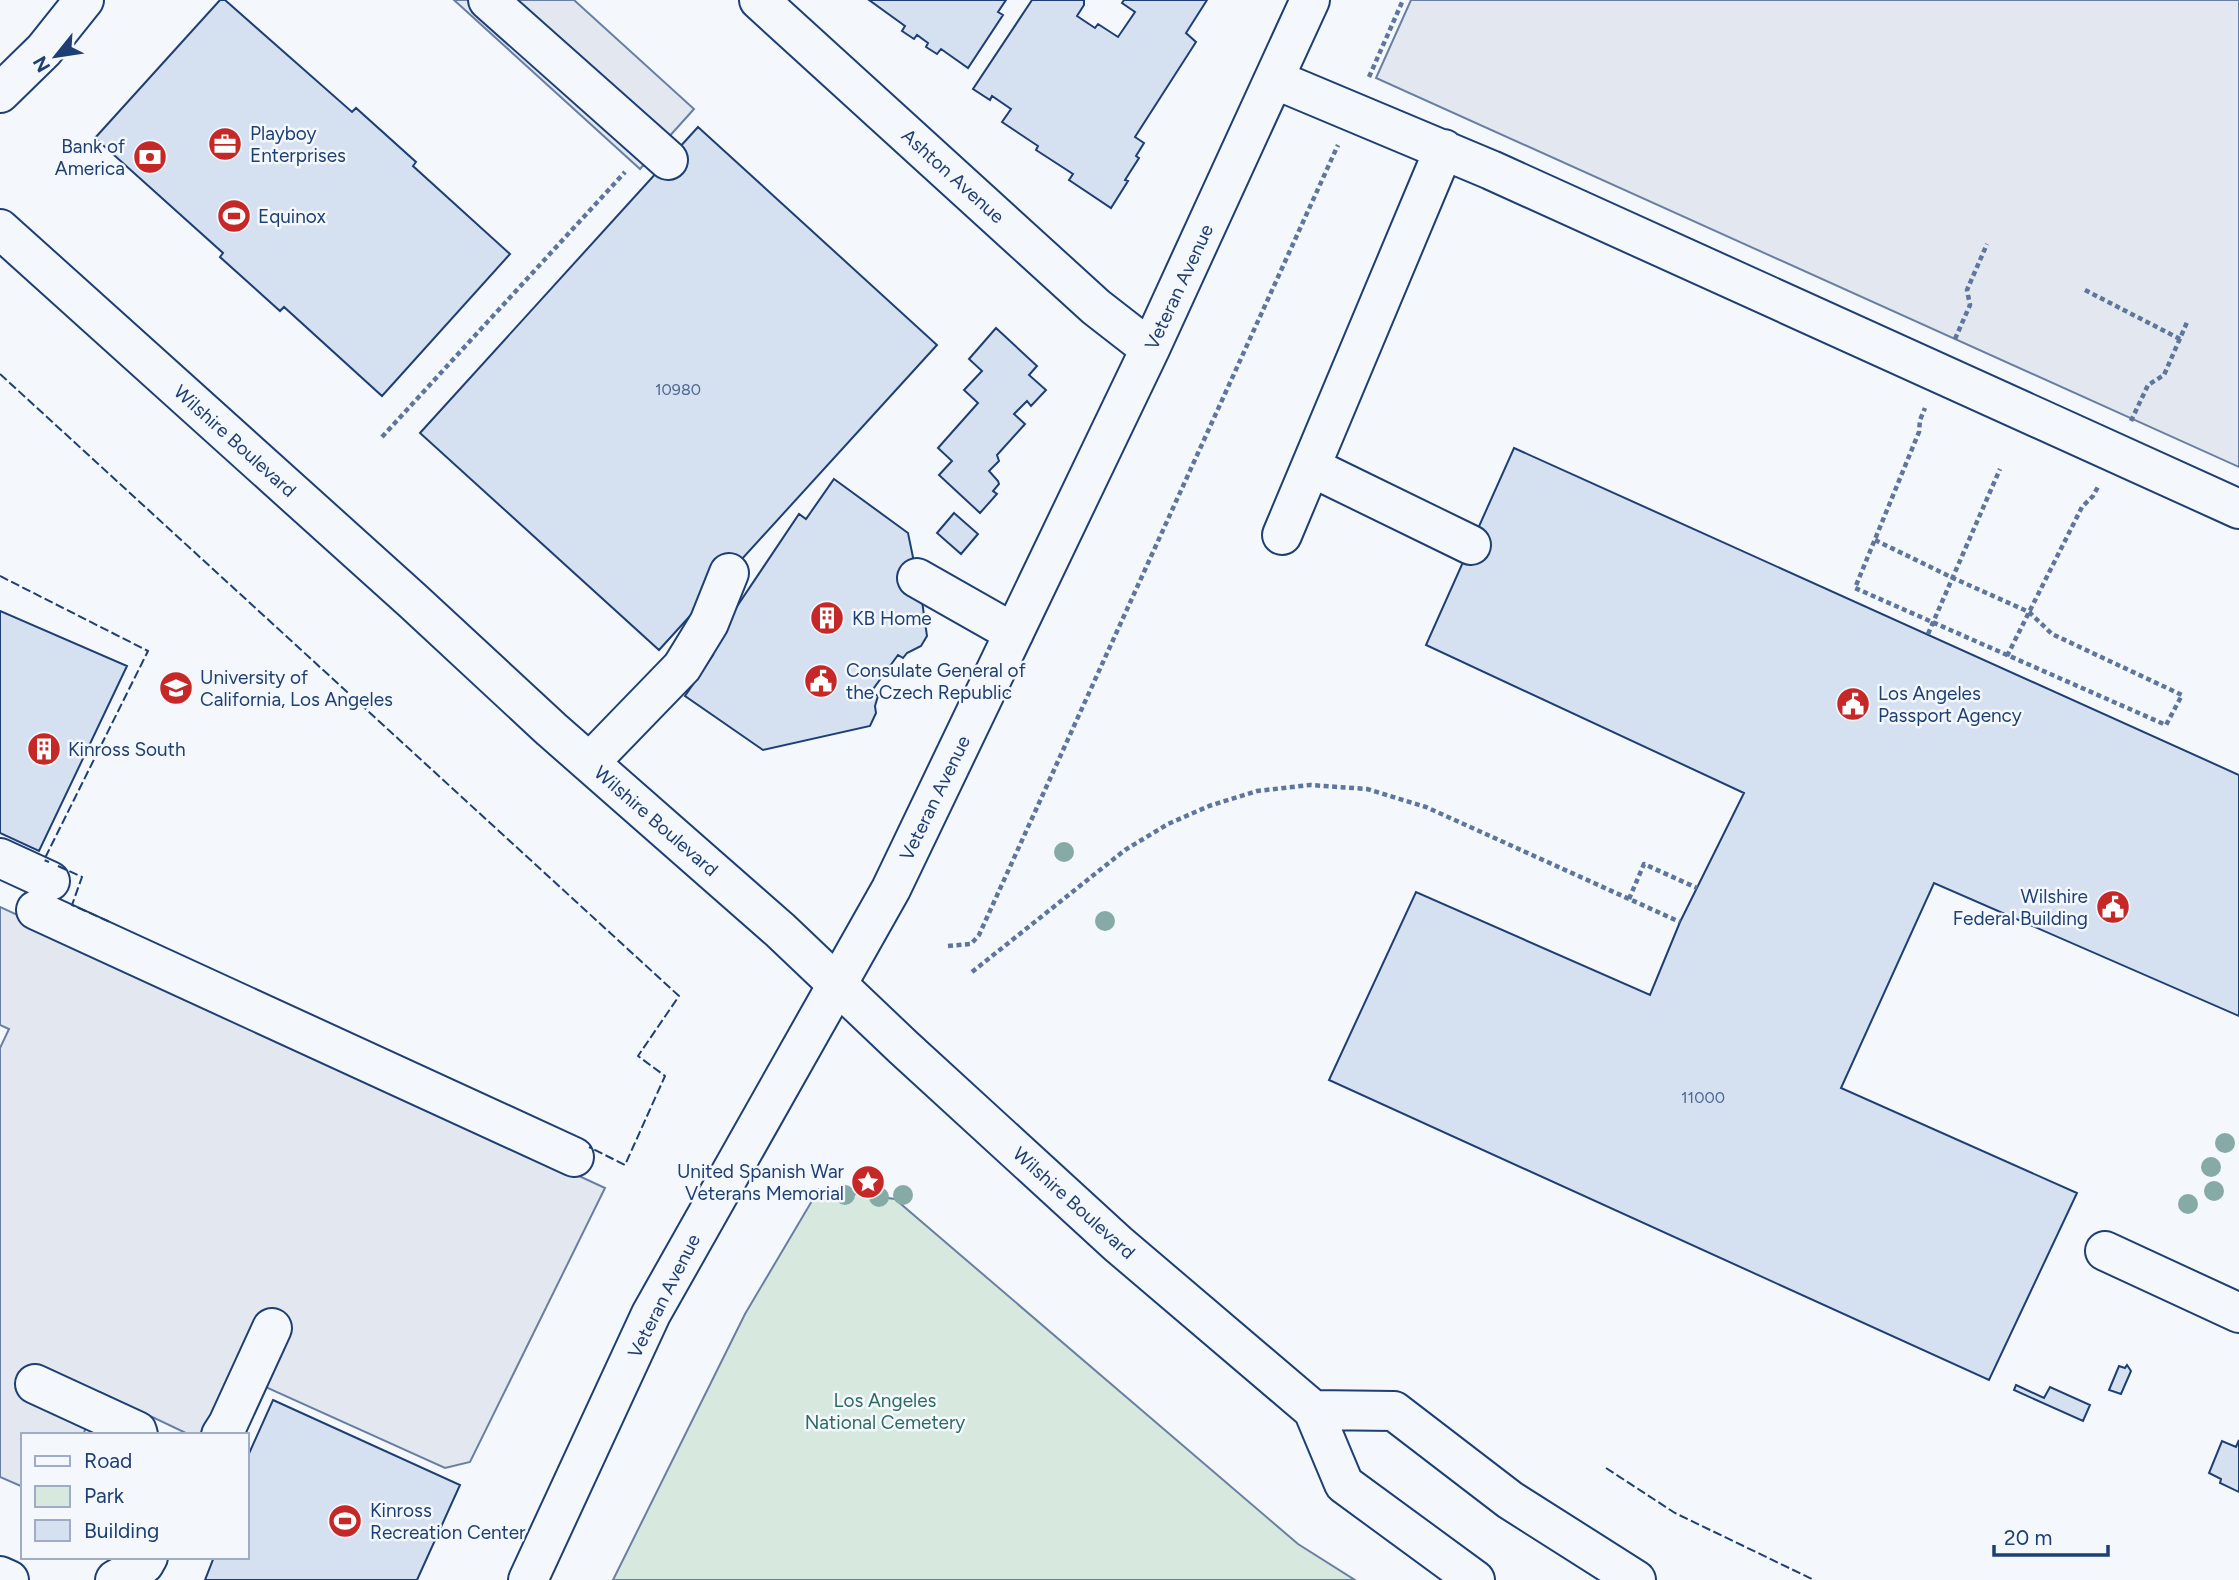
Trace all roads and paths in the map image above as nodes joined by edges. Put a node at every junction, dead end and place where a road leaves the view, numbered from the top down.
1 (84, 0) edge
2 (488, 0) edge
3 (759, 0) edge
4 (1310, 0) edge
5 (1404, 0) edge
6 (1371, 72) dead end
7 (1274, 79) junction
8 (0, 93) edge
9 (1341, 137) dead end
10 (1444, 149) junction
11 (659, 152) joint
12 (0, 229) edge
13 (2085, 290) dead end
14 (2189, 320) dead end
15 (2180, 338) junction
16 (1150, 349) junction
17 (1919, 432) dead end
18 (382, 437) dead end
19 (2115, 453) junction
20 (1311, 467) junction
21 (2000, 469) dead end
22 (2239, 509) edge
23 (1282, 535) dead end
24 (1875, 540) junction
25 (1471, 545) dead end
26 (729, 573) dead end
27 (917, 578) dead end
28 (1953, 578) junction
29 (2029, 612) junction
30 (1933, 624) junction
31 (1014, 633) junction
32 (1928, 634) dead end
33 (2007, 656) junction
34 (590, 762) junction
35 (0, 858) edge
36 (1697, 888) dead end
37 (1629, 899) junction
38 (1680, 922) dead end
39 (948, 946) dead end
40 (972, 972) dead end
41 (838, 984) junction
42 (574, 1157) dead end
43 (2105, 1251) dead end
44 (2239, 1312) edge
45 (272, 1328) dead end
46 (36, 1384) dead end
47 (1313, 1410) junction
48 (137, 1433) edge
49 (221, 1433) edge
50 (100, 1559) edge
51 (147, 1559) edge
52 (0, 1576) edge
53 (9, 1580) edge
54 (102, 1580) edge
55 (115, 1580) edge
56 (528, 1580) edge
57 (1475, 1580) edge
58 (1636, 1580) edge

1 - 8 street
2 - 11 street
3 - 16 street, Ashton Avenue
4 - 7 street, Veteran Avenue
5 - 6 path
7 - 10 street
7 - 16 street, Veteran Avenue
9 - 39 path
10 - 19 street
10 - 20 street
11 - 18 path
12 - 34 street, Wilshire Boulevard
13 - 15 path
14 - 15 path
15 - 19 path
16 - 31 street, Veteran Avenue
17 - 24 path
19 - 22 street
19 - 29 path
20 - 23 street
20 - 25 street
21 - 28 path
24 - 28 path
24 - 30 path
26 - 34 street
27 - 31 street
28 - 29 path
28 - 30 path
29 - 33 path
29 - 33 path
30 - 32 path
30 - 33 path
31 - 41 street, Veteran Avenue
34 - 41 street, Wilshire Boulevard
35 - 42 street
36 - 37 path
37 - 38 path
37 - 40 path
41 - 47 street, Wilshire Boulevard
41 - 56 street, Veteran Avenue
43 - 44 street
45 - 49 street
46 - 48 street
47 - 57 street, Wilshire Boulevard
47 - 58 street
50 - 54 street
51 - 55 street
52 - 53 street

